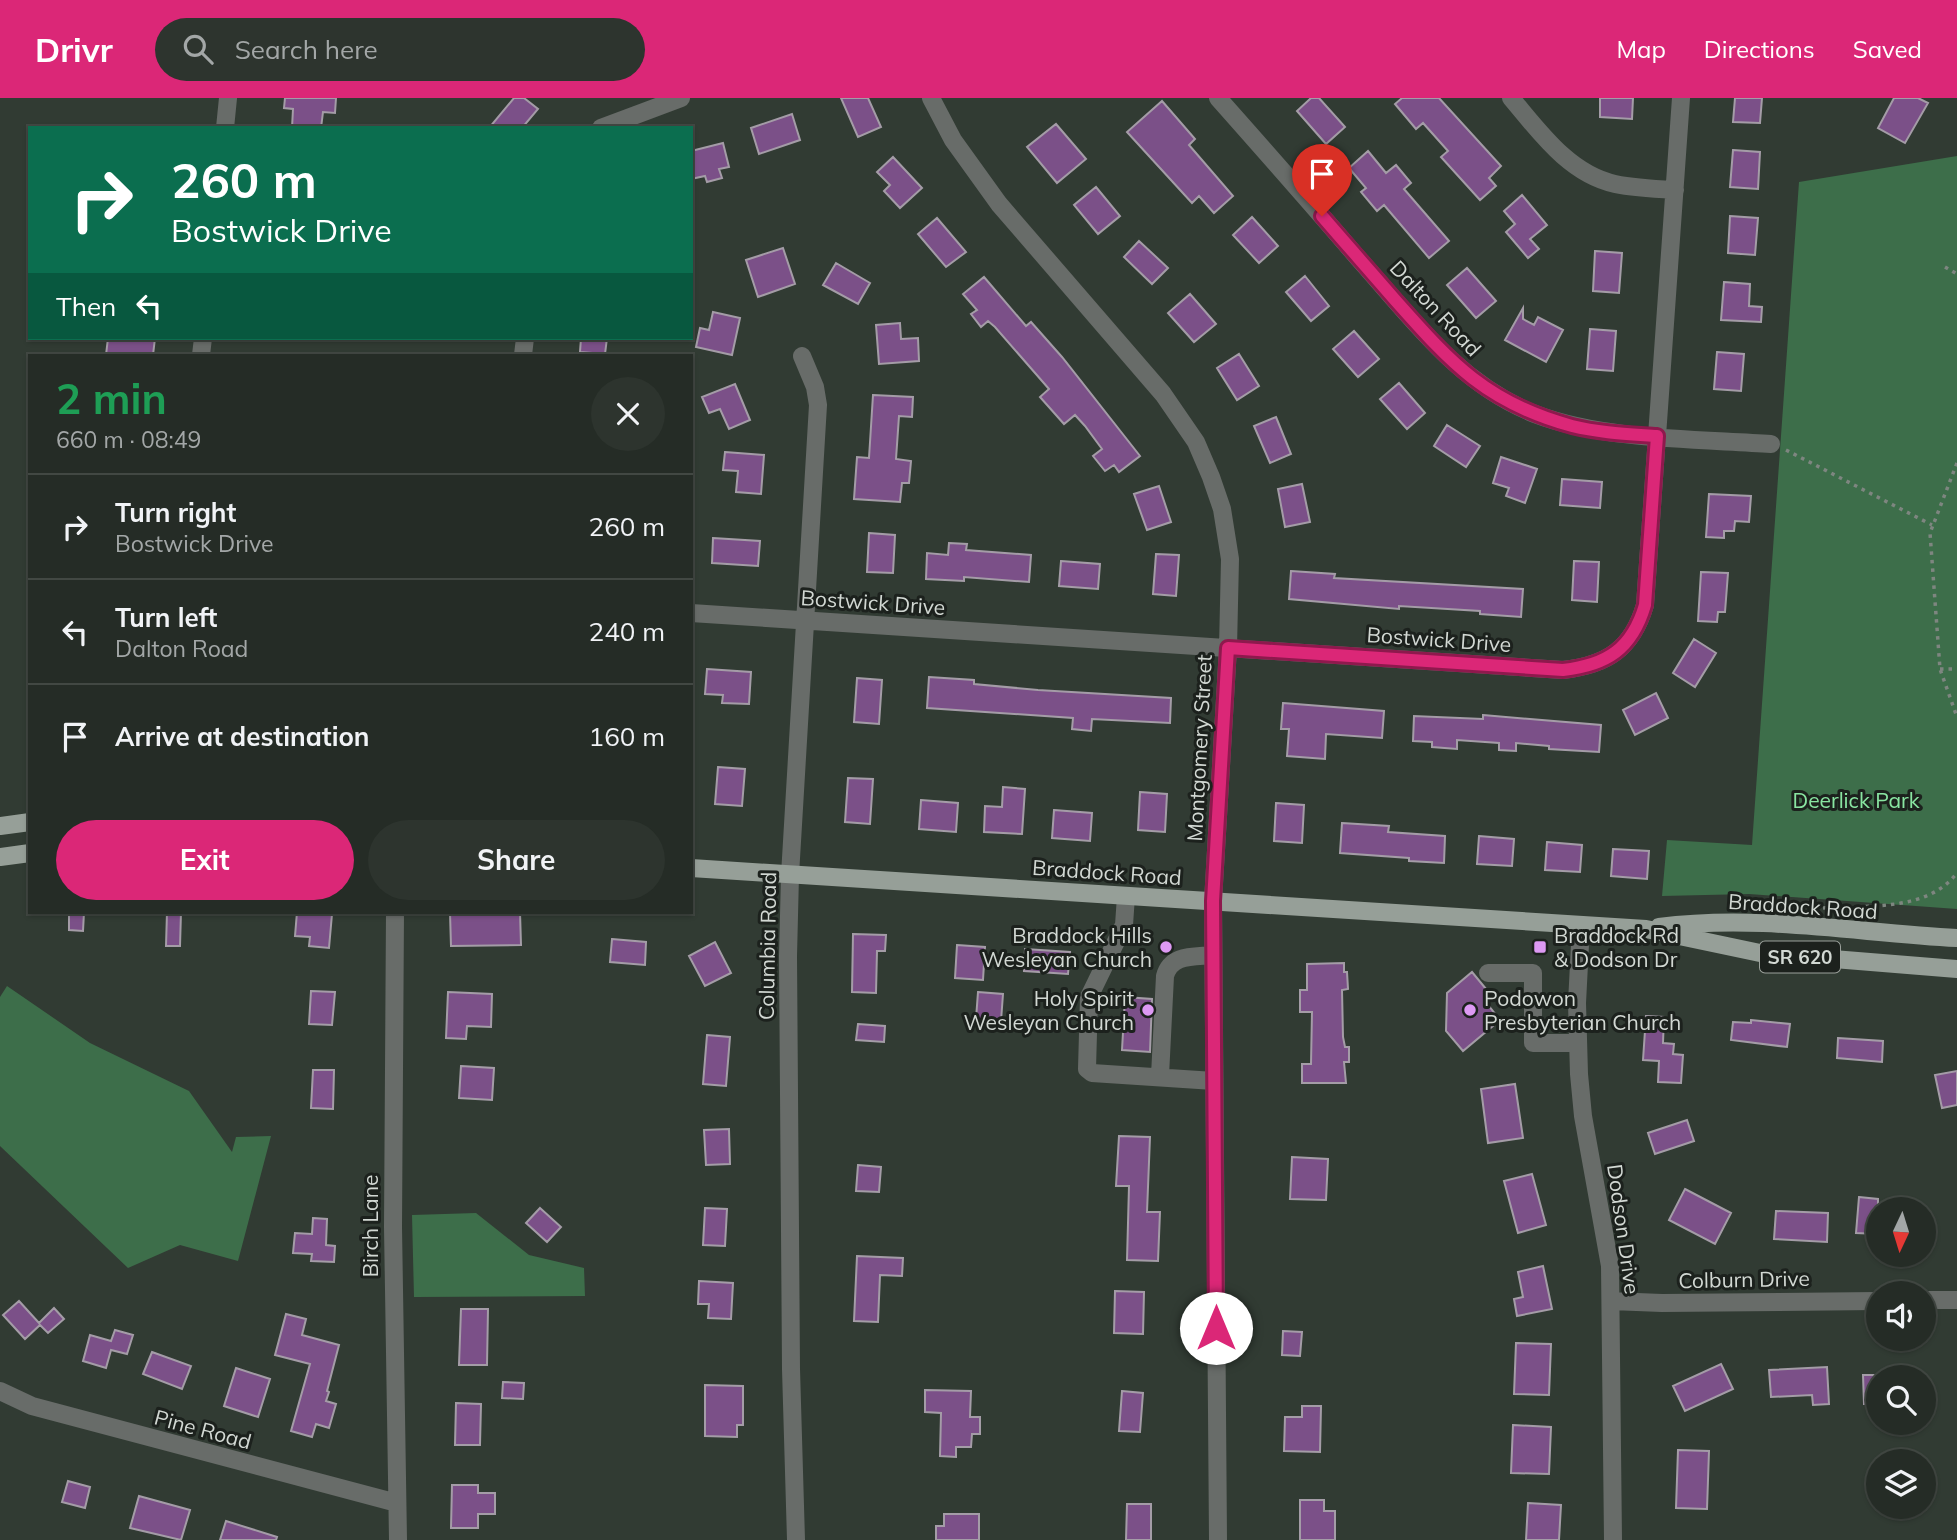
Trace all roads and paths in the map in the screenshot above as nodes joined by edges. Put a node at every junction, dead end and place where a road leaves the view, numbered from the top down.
1 (228, 98) edge
2 (681, 98) edge
3 (931, 98) edge
4 (1218, 98) edge
5 (1511, 98) edge
6 (1681, 98) edge
7 (652, 103) edge
8 (225, 126) edge
9 (605, 126) edge
10 (1675, 190) junction
11 (1945, 267) dead end
12 (1957, 274) edge
13 (802, 356) dead end
14 (1657, 436) junction
15 (1771, 444) joint
16 (1957, 463) edge
17 (1932, 525) junction
18 (693, 613) edge
19 (804, 620) junction
20 (1228, 648) junction
21 (1940, 669) junction
22 (1957, 669) edge
23 (1957, 717) edge
24 (28, 822) edge
25 (0, 826) edge
26 (28, 853) edge
27 (0, 857) edge
28 (693, 868) edge
29 (1957, 873) edge
30 (790, 874) junction
31 (1126, 896) junction
32 (1213, 901) junction
33 (1821, 908) dead end
34 (395, 914) edge
35 (1581, 925) junction
36 (1646, 929) junction
37 (1957, 939) edge
38 (1213, 956) junction
39 (1957, 969) edge
40 (1488, 973) dead end
41 (1577, 1043) junction
42 (1160, 1076) junction
43 (1214, 1081) junction
44 (1936, 1300) edge
45 (1957, 1300) edge
46 (1611, 1301) junction
47 (1866, 1301) edge
48 (0, 1391) edge
49 (397, 1503) junction
50 (398, 1540) edge
51 (796, 1540) edge
52 (1219, 1540) edge
53 (1613, 1540) edge

1 - 8 street
2 - 7 street
3 - 20 street, Montgomery Street
4 - 14 street, Dalton Road
5 - 10 street
6 - 10 street, Bostwick Drive
7 - 9 street
10 - 14 street, Bostwick Drive
11 - 12 path
13 - 19 street, Columbia Road
14 - 15 street, Dalton Road
14 - 20 street, Bostwick Drive
15 - 17 path
16 - 17 path
17 - 21 path
18 - 19 street, Bostwick Drive
19 - 20 street, Bostwick Drive
19 - 30 street, Columbia Road
20 - 32 street, Montgomery Street
21 - 22 path
21 - 23 path
24 - 25 main road
26 - 27 main road
28 - 30 main road, Braddock Road / SR 620
29 - 33 path
30 - 31 main road, Braddock Road / SR 620
30 - 51 street, Columbia Road
31 - 32 main road, Braddock Road / SR 620
31 - 42 street
32 - 35 main road, Braddock Road / SR 620
32 - 38 street, Montgomery Street
34 - 49 street, Birch Lane
35 - 36 main road, Braddock Road / SR 620
35 - 41 street, Dodson Drive
36 - 37 main road, Braddock Road / SR 620
36 - 39 main road, Braddock Road / SR 620
38 - 42 street
38 - 43 street, Montgomery Street
40 - 41 street
41 - 46 street, Dodson Drive
42 - 43 street
43 - 52 street, Montgomery Street
44 - 45 street
46 - 47 street, Colburn Drive
46 - 53 street, Dodson Drive
48 - 49 street, Pine Road
49 - 50 street, Birch Lane

